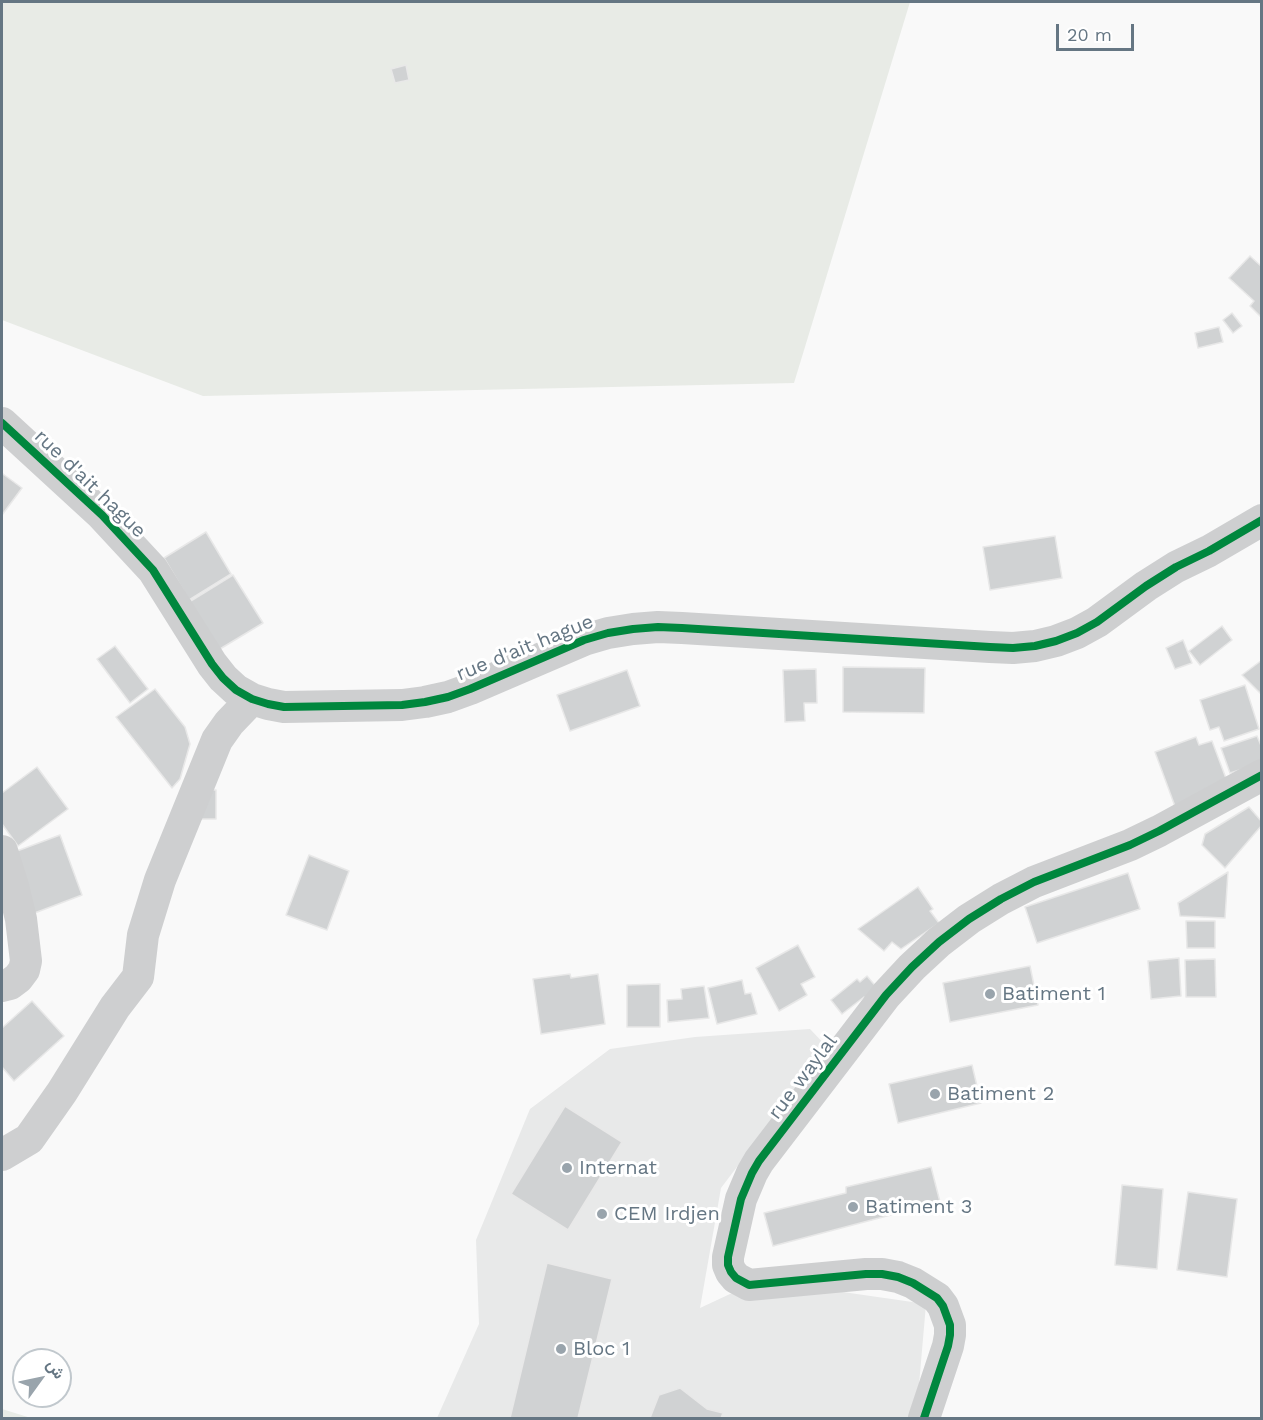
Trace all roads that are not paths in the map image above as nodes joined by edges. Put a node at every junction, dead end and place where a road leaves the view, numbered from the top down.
1 (2, 423) edge
2 (1262, 520) edge
3 (252, 699) junction
4 (1262, 775) edge
5 (2, 851) edge
6 (2, 986) edge
7 (2, 1155) edge
8 (924, 1419) edge

1 - 3 street, rue d'ait hague
2 - 3 street, rue d'ait hague
3 - 7 street
4 - 8 street, rue waylal
5 - 6 street

